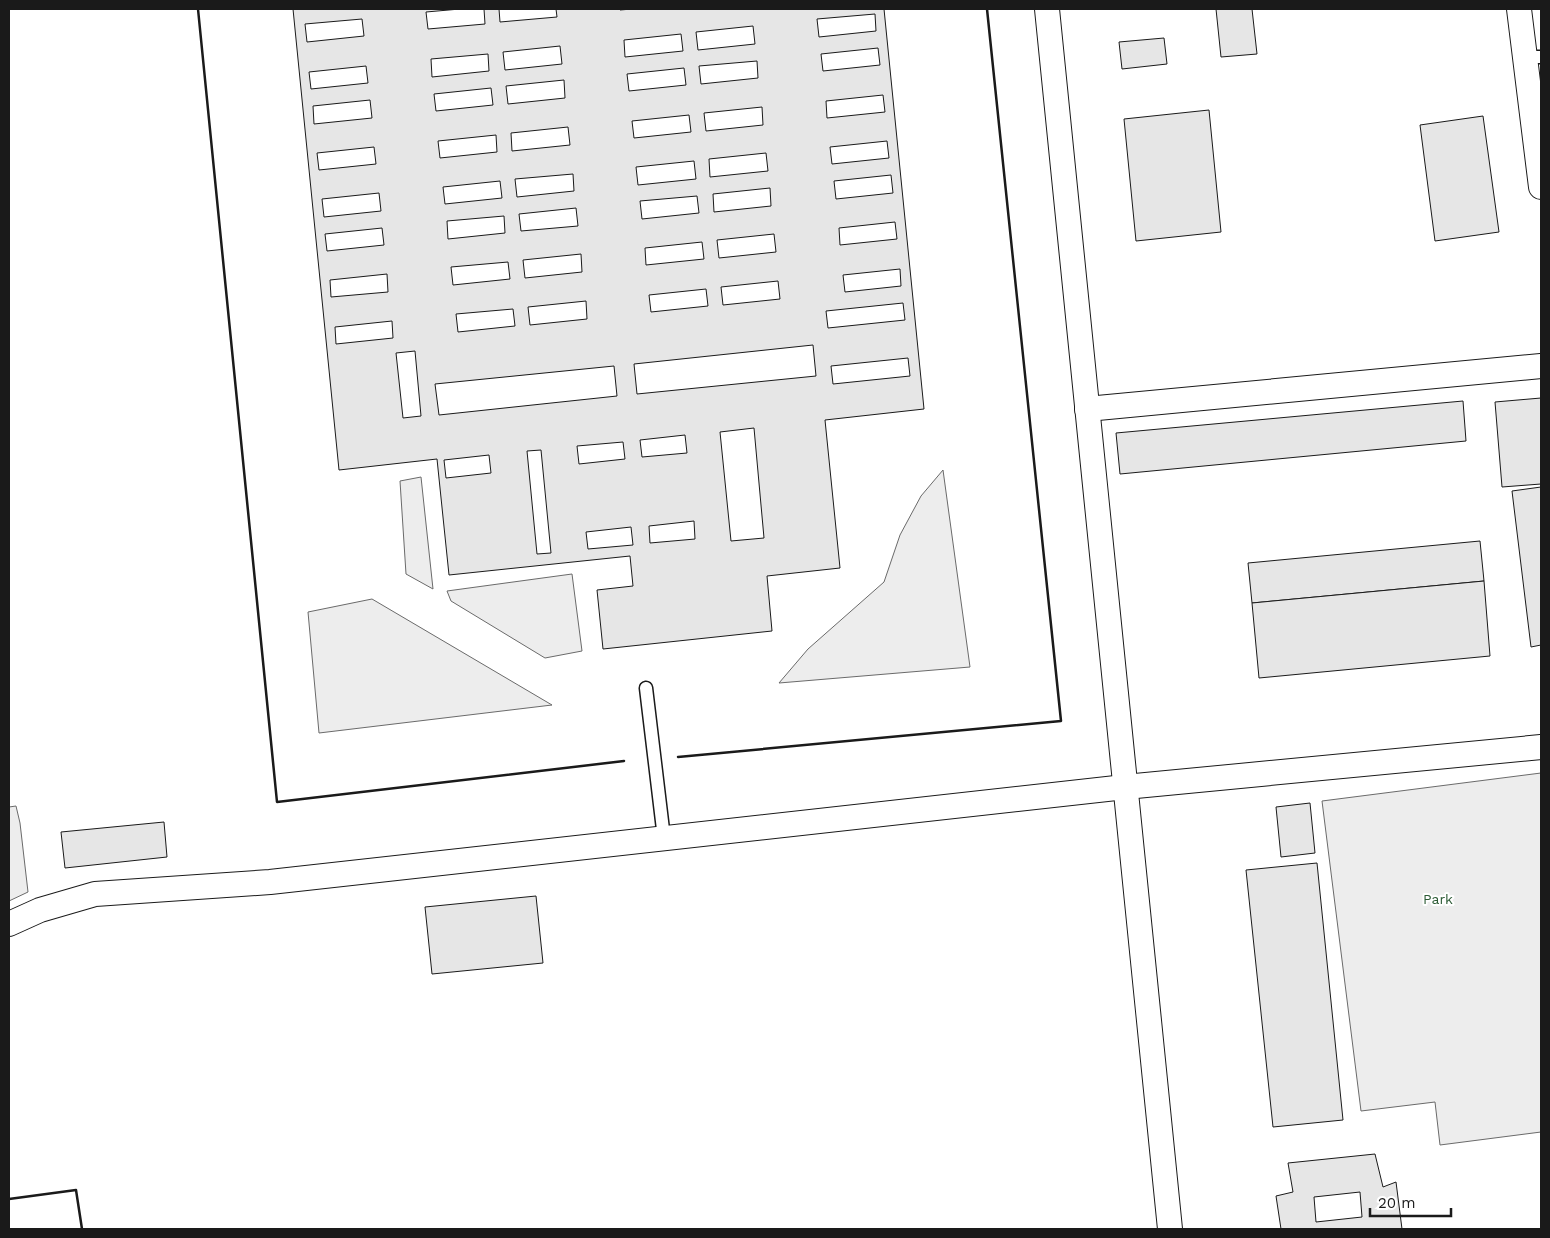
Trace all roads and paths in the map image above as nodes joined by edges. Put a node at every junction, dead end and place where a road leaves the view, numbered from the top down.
1 (1047, 9) edge
2 (1518, 9) edge
3 (1533, 57) edge
4 (1541, 187) edge
5 (1541, 366) edge
6 (1087, 409) junction
7 (646, 688) dead end
8 (1541, 747) edge
9 (1125, 787) junction
10 (664, 838) junction
11 (9, 924) edge
12 (1170, 1229) edge

1 - 6 street
2 - 3 street
3 - 4 street
5 - 6 street
6 - 9 street
7 - 10 lane
8 - 9 street
9 - 10 street
9 - 12 street
10 - 11 street

